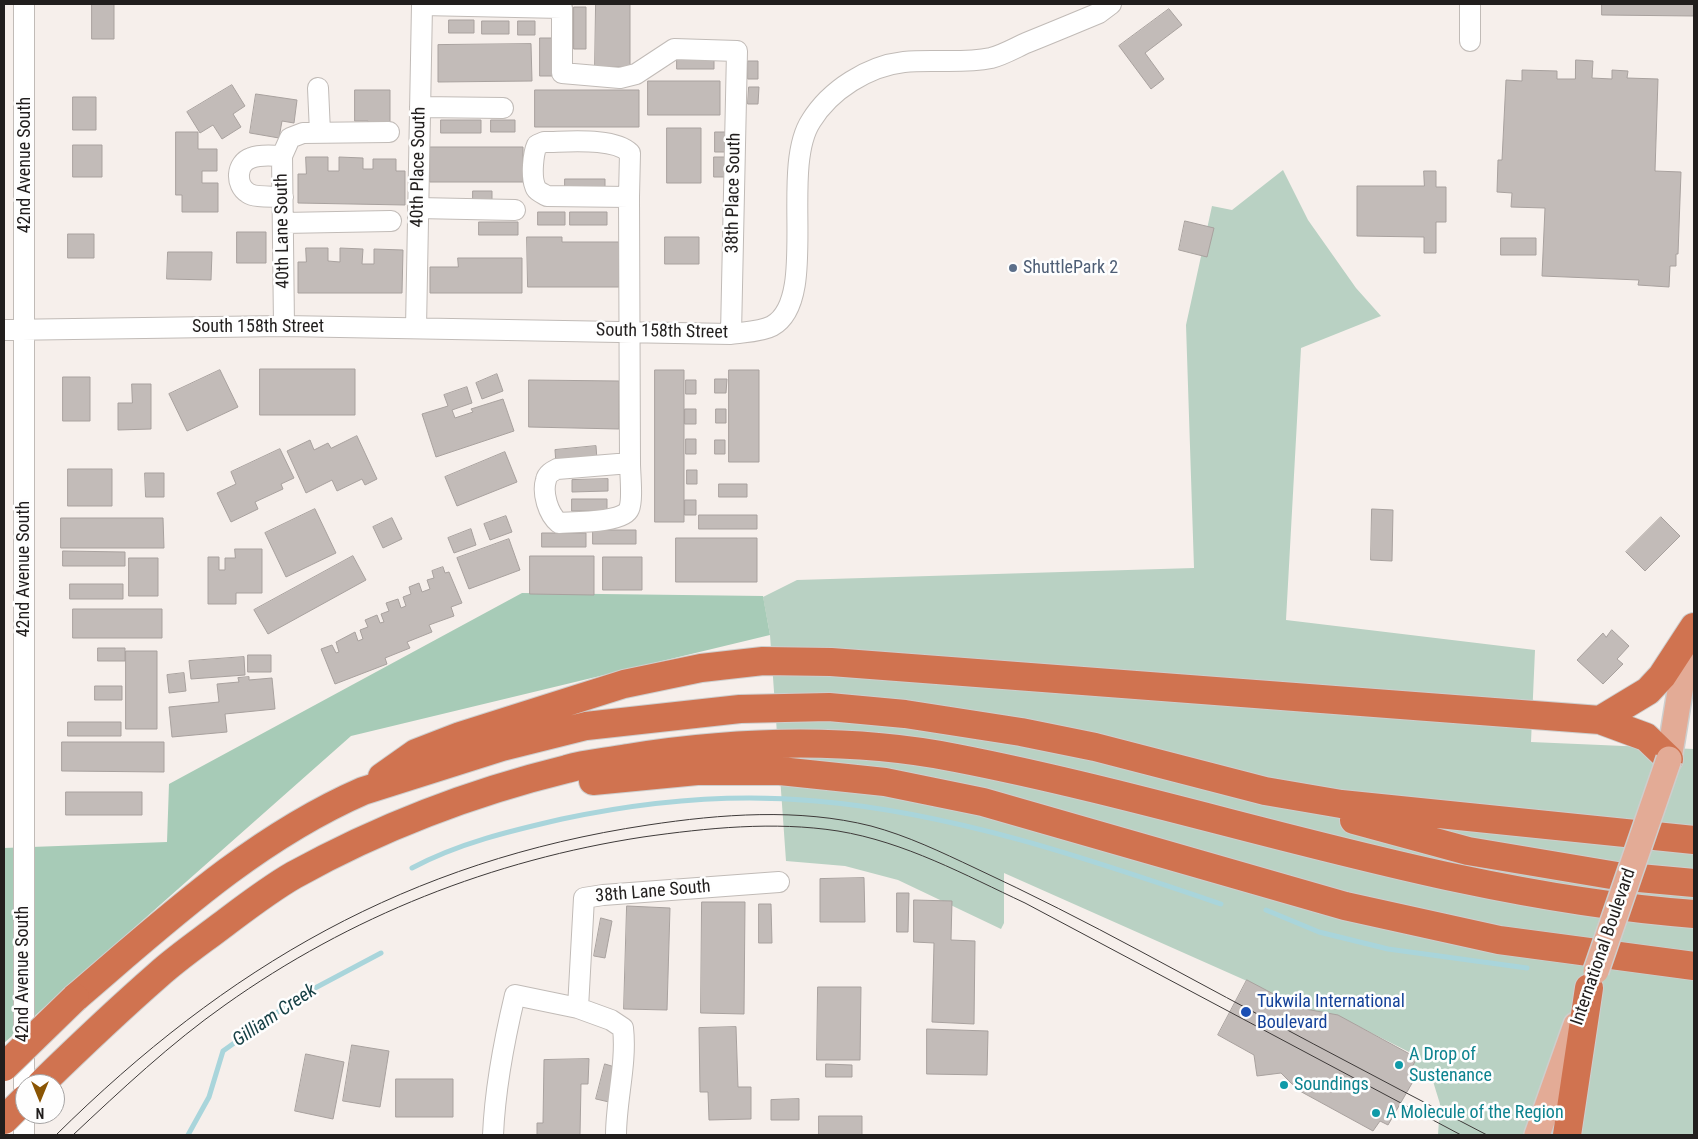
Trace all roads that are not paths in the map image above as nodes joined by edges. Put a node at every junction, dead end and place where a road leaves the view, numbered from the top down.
1 (24, 4) edge
2 (1112, 4) edge
3 (1470, 4) edge
4 (422, 5) joint
5 (1470, 41) dead end
6 (318, 88) dead end
7 (420, 107) junction
8 (503, 108) dead end
9 (320, 132) junction
10 (389, 132) dead end
11 (286, 147) junction
12 (283, 197) junction
13 (629, 197) junction
14 (418, 208) junction
15 (515, 210) dead end
16 (391, 221) dead end
17 (283, 223) junction
18 (284, 326) junction
19 (416, 328) junction
20 (4, 330) edge
21 (25, 330) junction
22 (630, 332) junction
23 (731, 334) junction
24 (630, 463) junction
25 (1694, 627) edge
26 (1694, 717) edge
27 (1600, 720) junction
28 (1669, 759) junction
29 (363, 791) junction
30 (1265, 791) junction
31 (451, 804) junction
32 (1694, 840) edge
33 (779, 882) dead end
34 (1694, 883) edge
35 (1694, 914) edge
36 (1688, 968) edge
37 (1589, 988) junction
38 (578, 1008) junction
39 (4, 1067) edge
40 (51, 1074) edge
41 (15, 1109) edge
42 (4, 1120) edge
43 (24, 1135) edge
44 (492, 1135) edge
45 (616, 1135) edge
46 (1537, 1135) edge
47 (1566, 1135) edge

1 - 21 street, 42nd Avenue South
2 - 23 street, South 158th Street
3 - 5 street
4 - 7 street, 40th Place South
4 - 23 street, 38th Place South
6 - 9 street
7 - 8 street
7 - 14 street, 40th Place South
9 - 10 street
9 - 11 street
11 - 12 street, 40th Lane South
11 - 12 street
12 - 17 street, 40th Lane South
13 - 13 street
13 - 22 street
14 - 15 street
14 - 19 street, 40th Place South
16 - 17 street
17 - 18 street, 40th Lane South
18 - 19 street, South 158th Street
18 - 21 street, South 158th Street
19 - 22 street, South 158th Street
20 - 21 street, South 158th Street
21 - 43 street, 42nd Avenue South
22 - 23 street, South 158th Street
22 - 24 street
24 - 24 street
25 - 27 highway
25 - 28 main road, International Boulevard
26 - 28 main road, International Boulevard
27 - 28 highway
27 - 29 highway
28 - 37 main road, International Boulevard, bridge
29 - 30 highway
29 - 39 highway, bridge
30 - 32 highway
30 - 34 highway
31 - 35 highway
31 - 36 highway
31 - 40 highway
33 - 38 street, 38th Lane South
37 - 46 main road, International Boulevard
37 - 47 highway
38 - 44 street
38 - 45 street
41 - 42 highway, bridge

